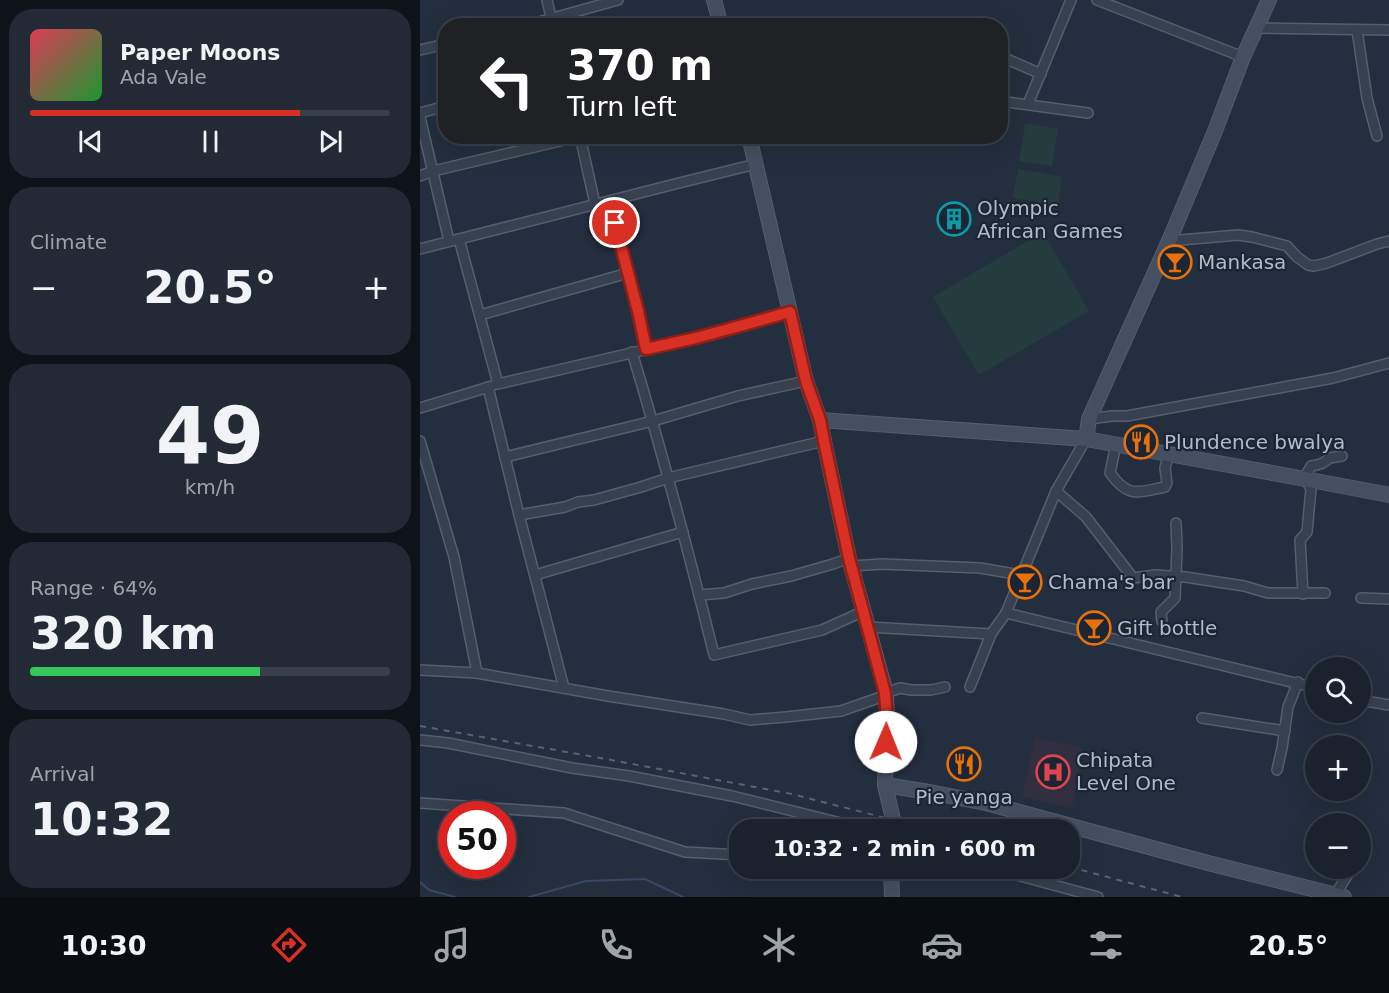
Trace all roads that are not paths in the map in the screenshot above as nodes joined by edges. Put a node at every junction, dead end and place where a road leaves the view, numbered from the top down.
1 (547, 0) edge
2 (618, 0) edge
3 (714, 0) edge
4 (1071, 0) edge
5 (1097, 0) edge
6 (1269, 0) edge
7 (551, 18) edge
8 (564, 18) edge
9 (719, 18) edge
10 (1257, 28) junction
11 (1357, 30) junction
12 (1389, 30) edge
13 (438, 47) edge
14 (420, 50) edge
15 (1243, 57) junction
16 (1008, 60) edge
17 (1041, 74) junction
18 (1008, 102) edge
19 (1028, 104) junction
20 (438, 109) edge
21 (1088, 113) dead end
22 (420, 115) edge
23 (1377, 135) dead end
24 (550, 144) edge
25 (582, 144) edge
26 (751, 144) edge
27 (756, 164) junction
28 (433, 171) junction
29 (420, 176) edge
30 (609, 201) junction
31 (595, 204) junction
32 (454, 240) junction
33 (1169, 241) junction
34 (1389, 241) edge
35 (420, 249) edge
36 (628, 273) junction
37 (790, 312) junction
38 (480, 315) junction
39 (646, 349) junction
40 (632, 352) junction
41 (1389, 363) edge
42 (806, 381) junction
43 (493, 386) junction
44 (420, 408) edge
45 (1089, 419) junction
46 (820, 420) junction
47 (652, 421) junction
48 (1086, 439) junction
49 (420, 441) edge
50 (824, 441) junction
51 (1116, 444) junction
52 (1168, 453) junction
53 (1342, 456) dead end
54 (505, 457) junction
55 (668, 478) junction
56 (1305, 479) junction
57 (1056, 491) junction
58 (1389, 495) edge
59 (519, 515) junction
60 (1176, 524) dead end
61 (683, 532) junction
62 (850, 562) junction
63 (535, 575) junction
64 (1022, 575) junction
65 (1176, 577) junction
66 (1325, 593) dead end
67 (1303, 594) junction
68 (699, 595) junction
69 (1361, 598) dead end
70 (1389, 599) edge
71 (864, 611) junction
72 (1006, 613) junction
73 (1162, 621) dead end
74 (868, 627) junction
75 (991, 634) junction
76 (420, 670) edge
77 (477, 673) junction
78 (1298, 682) junction
79 (1305, 684) edge
80 (945, 687) dead end
81 (970, 687) dead end
82 (564, 688) junction
83 (885, 693) junction
84 (1371, 702) edge
85 (1389, 705) edge
86 (1202, 718) dead end
87 (1285, 731) junction
88 (420, 740) edge
89 (1277, 770) dead end
90 (885, 785) junction
91 (420, 803) edge
92 (824, 819) edge
93 (893, 819) edge
94 (729, 854) edge
95 (891, 879) edge
96 (1031, 879) edge
97 (1347, 879) edge
98 (1340, 896) edge
99 (892, 897) edge
100 (1098, 897) edge

1 - 7 street
2 - 8 street
3 - 9 street
4 - 17 street
5 - 15 street
6 - 10 street
10 - 11 street
10 - 15 street
11 - 12 street
11 - 23 street
13 - 14 street
15 - 33 street
16 - 17 street
17 - 19 street
18 - 19 street
19 - 21 street
20 - 22 street
22 - 28 street
24 - 28 street
25 - 31 street
26 - 27 street
27 - 30 street
27 - 37 street
28 - 29 street
28 - 32 street
30 - 31 street
30 - 36 street
31 - 32 street
32 - 35 street
32 - 38 street
33 - 34 street
33 - 45 street
36 - 38 street
36 - 39 street
37 - 39 street
37 - 42 street
38 - 43 street
39 - 40 street
40 - 43 street
40 - 47 street
41 - 45 street
42 - 46 street
42 - 47 street
43 - 44 street
43 - 54 street
45 - 48 street
46 - 48 street
46 - 50 street
47 - 54 street
47 - 55 street
48 - 51 street
48 - 57 street
49 - 77 street
50 - 55 street
50 - 62 street
51 - 52 street
51 - 52 street
52 - 56 street
53 - 56 street
54 - 59 street
55 - 59 street
55 - 61 street
56 - 58 street
56 - 67 street
57 - 64 street
57 - 65 street
59 - 63 street
60 - 65 street
61 - 63 street
61 - 68 street
62 - 64 street
62 - 68 street
62 - 71 street
63 - 82 street
64 - 72 street
65 - 67 street
65 - 73 street
66 - 67 street
68 - 71 street
69 - 70 street
71 - 74 street
72 - 75 street
72 - 78 street
74 - 75 street
74 - 83 street
75 - 81 street
76 - 77 street
77 - 82 street
78 - 79 street
78 - 87 street
80 - 83 street
82 - 83 street
83 - 90 street
84 - 85 street
86 - 87 street
87 - 89 street
88 - 92 street
90 - 93 street
90 - 98 street
91 - 94 street
95 - 99 street
96 - 100 street
97 - 98 street

